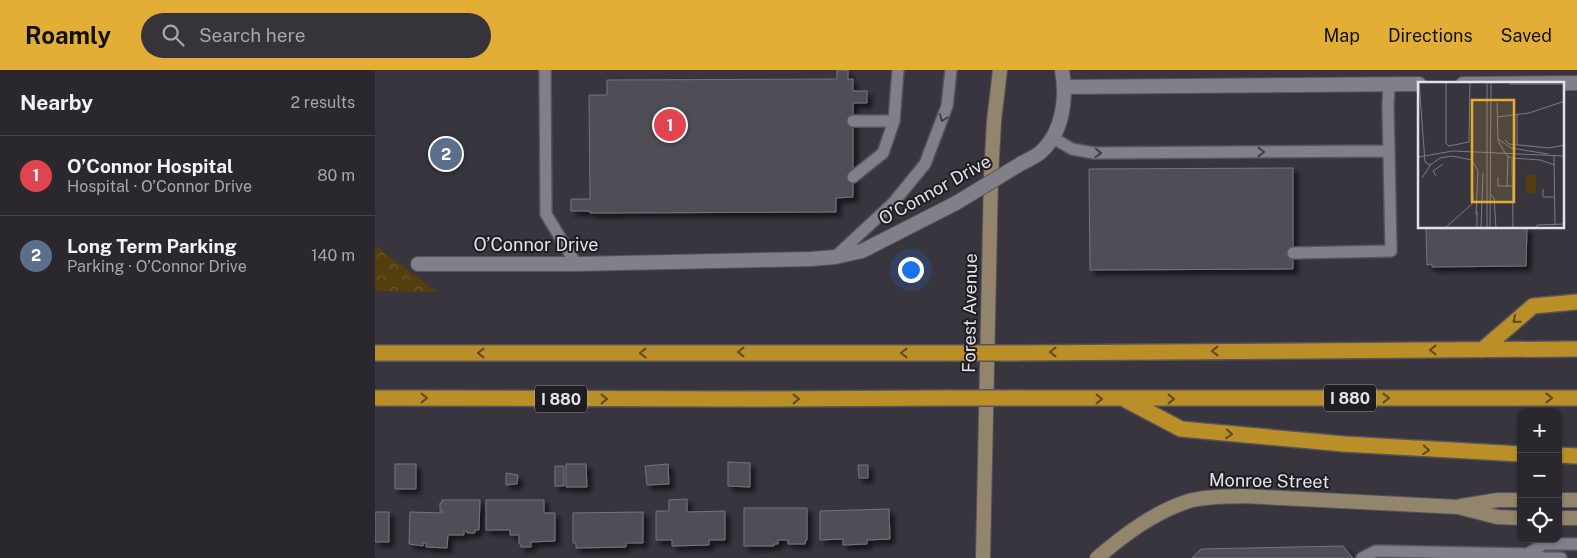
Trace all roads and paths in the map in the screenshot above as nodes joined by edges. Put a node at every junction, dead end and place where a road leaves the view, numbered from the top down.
1 (545, 70) edge
2 (898, 70) edge
3 (951, 70) edge
4 (1000, 70) edge
5 (1062, 70) edge
6 (1389, 84) junction
7 (1418, 84) edge
8 (1065, 87) junction
9 (853, 121) dead end
10 (895, 121) junction
11 (1053, 138) junction
12 (1389, 151) junction
13 (853, 177) dead end
14 (1293, 253) dead end
15 (835, 257) junction
16 (418, 264) dead end
17 (576, 264) junction
18 (1577, 302) edge
19 (1577, 349) edge
20 (1482, 350) junction
21 (375, 353) edge
22 (375, 398) edge
23 (1577, 398) edge
24 (1122, 399) junction
25 (1517, 454) edge
26 (1562, 455) edge
27 (1577, 456) edge
28 (1517, 500) edge
29 (1562, 500) edge
30 (1577, 500) edge
31 (1458, 507) junction
32 (1517, 518) edge
33 (1562, 518) edge
34 (1577, 518) edge
35 (1577, 544) edge
36 (1527, 554) junction
37 (983, 558) edge
38 (1097, 558) edge
39 (1362, 558) edge
40 (1561, 558) edge

1 - 17 lane
2 - 10 lane
3 -> 15 lane
4 - 37 main road, Forest Avenue
5 - 8 street, O’Connor Drive
6 - 7 street
6 - 8 street
6 - 12 lane
8 - 11 street, O’Connor Drive
9 - 10 lane
10 - 13 lane
11 -> 12 lane
11 - 15 street, O’Connor Drive, bridge
12 - 14 lane
15 - 17 street, O’Connor Drive
16 - 17 street, O’Connor Drive
18 -> 20 highway
19 - 20 highway
20 -> 21 highway, bridge
22 -> 24 highway, I 880, bridge
24 -> 23 highway, I 880
24 -> 25 highway
26 - 27 highway
28 - 31 main road, Monroe Street
29 - 30 main road
31 - 32 main road, Monroe Street
31 - 38 main road, Monroe Street
33 - 34 main road
35 - 36 lane
36 - 39 lane
36 - 40 lane

